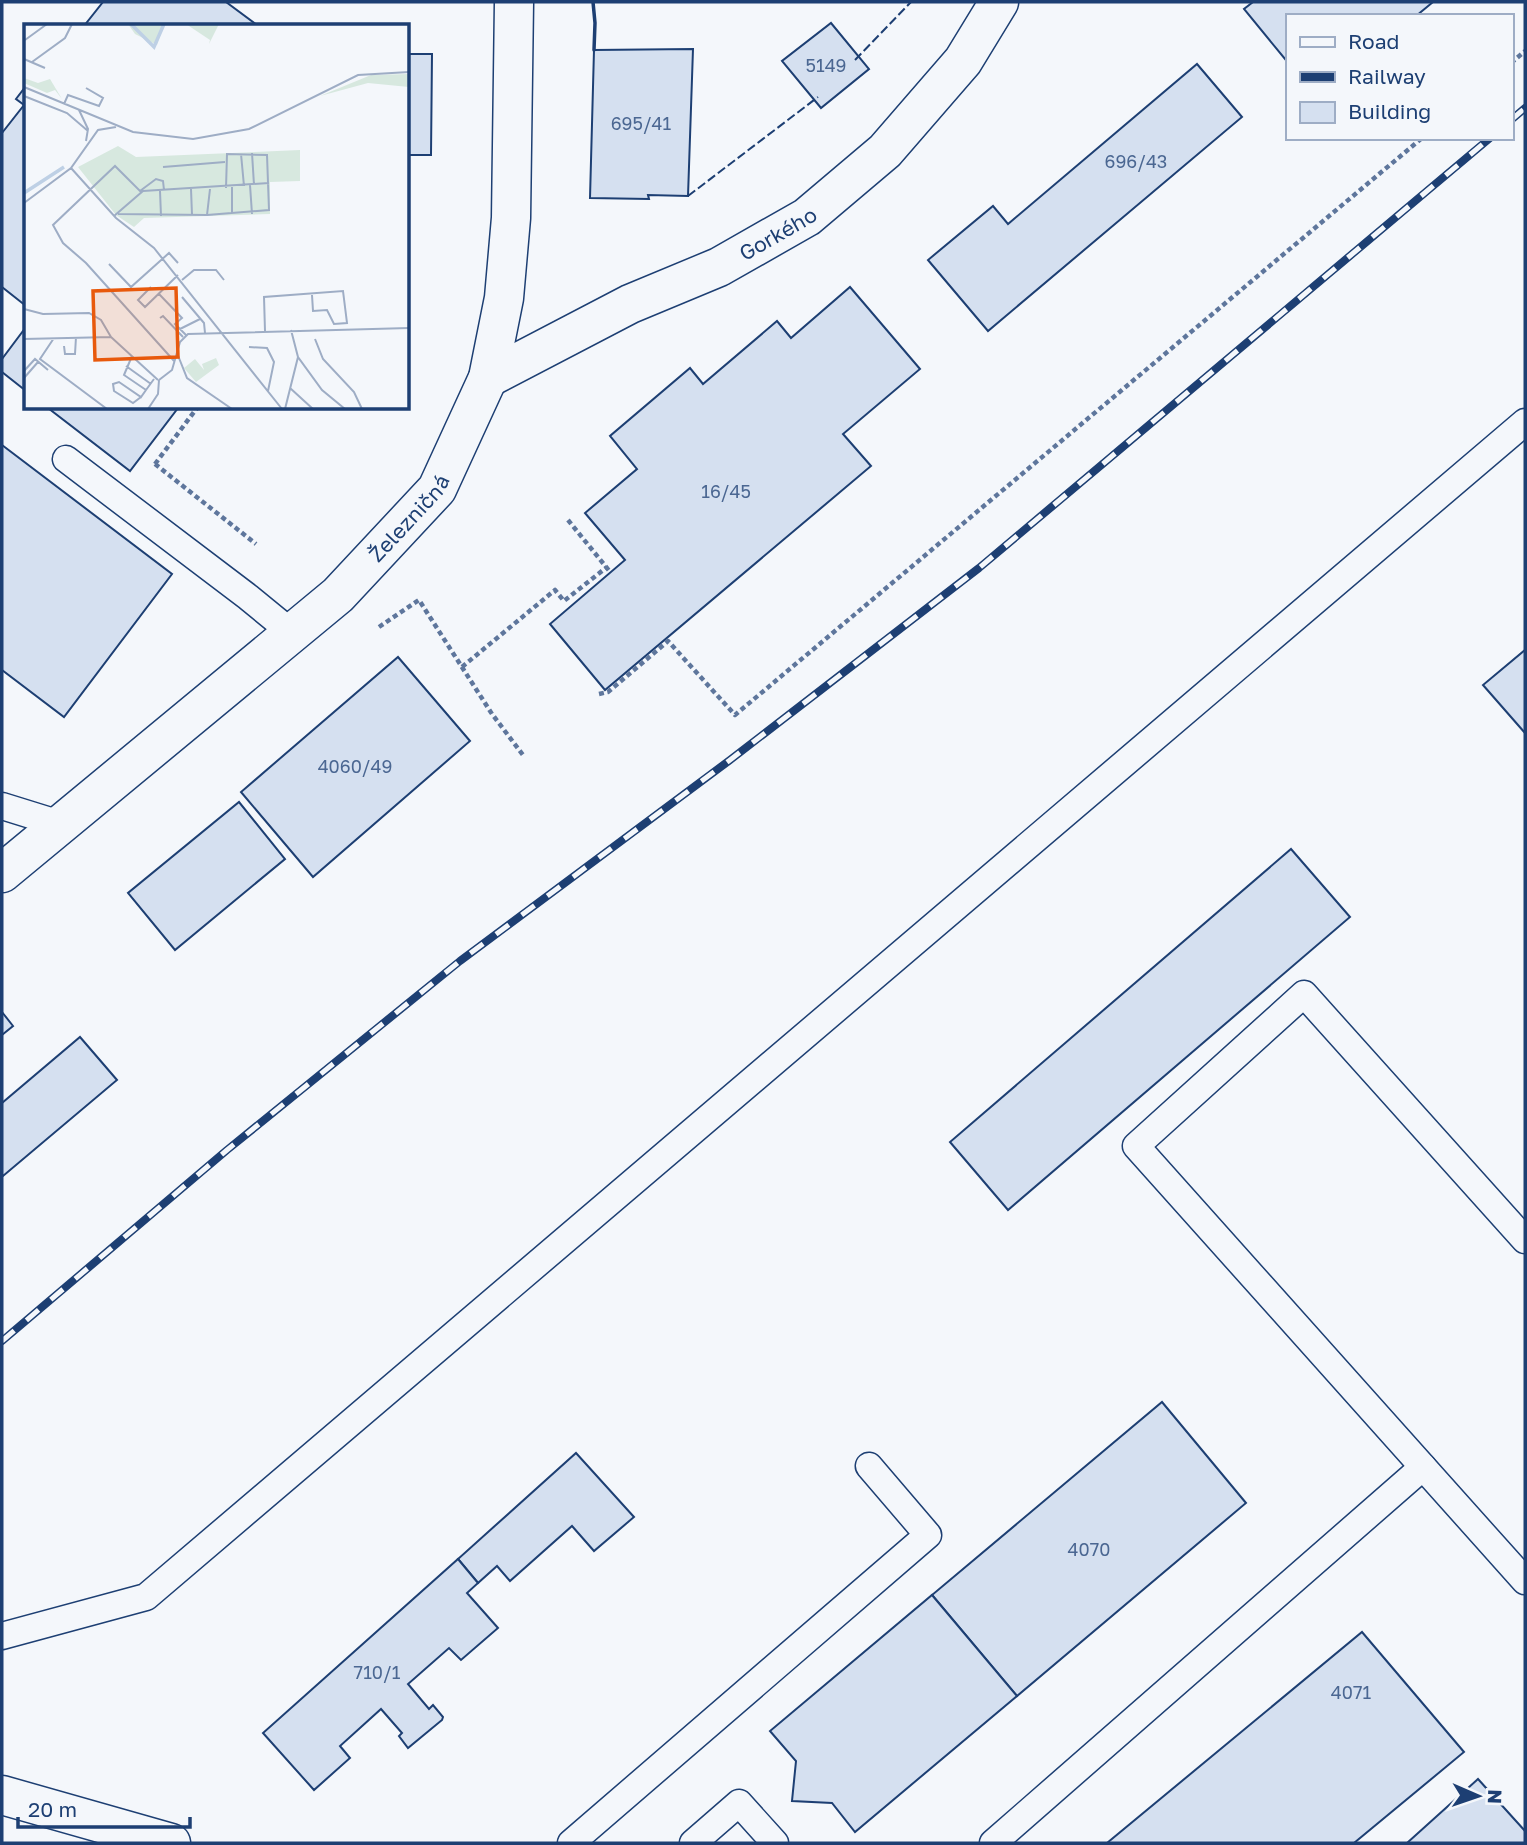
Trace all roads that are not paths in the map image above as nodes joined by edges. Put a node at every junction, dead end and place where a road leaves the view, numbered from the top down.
1 (514, 2) edge
2 (999, 2) edge
3 (488, 378) junction
4 (1525, 422) edge
5 (66, 459) dead end
6 (292, 634) junction
7 (2, 806) edge
8 (60, 824) junction
9 (2, 873) edge
10 (1525, 1240) edge
11 (869, 1465) dead end
12 (1423, 1466) junction
13 (1525, 1581) edge
14 (2, 1636) edge
15 (2, 1795) edge
16 (82, 1832) edge
17 (171, 1843) edge
18 (571, 1843) edge
19 (693, 1843) edge
20 (775, 1843) edge
21 (993, 1843) edge

1 - 3 street, Železničná
2 - 3 street, Gorkého
3 - 6 street, Železničná
4 - 14 lane
5 - 6 lane
6 - 8 street, Železničná
7 - 8 lane
8 - 9 street, Železničná
10 - 12 lane
11 - 18 lane
12 - 13 lane
12 - 21 lane
15 - 16 street
16 - 17 street
19 - 20 lane

